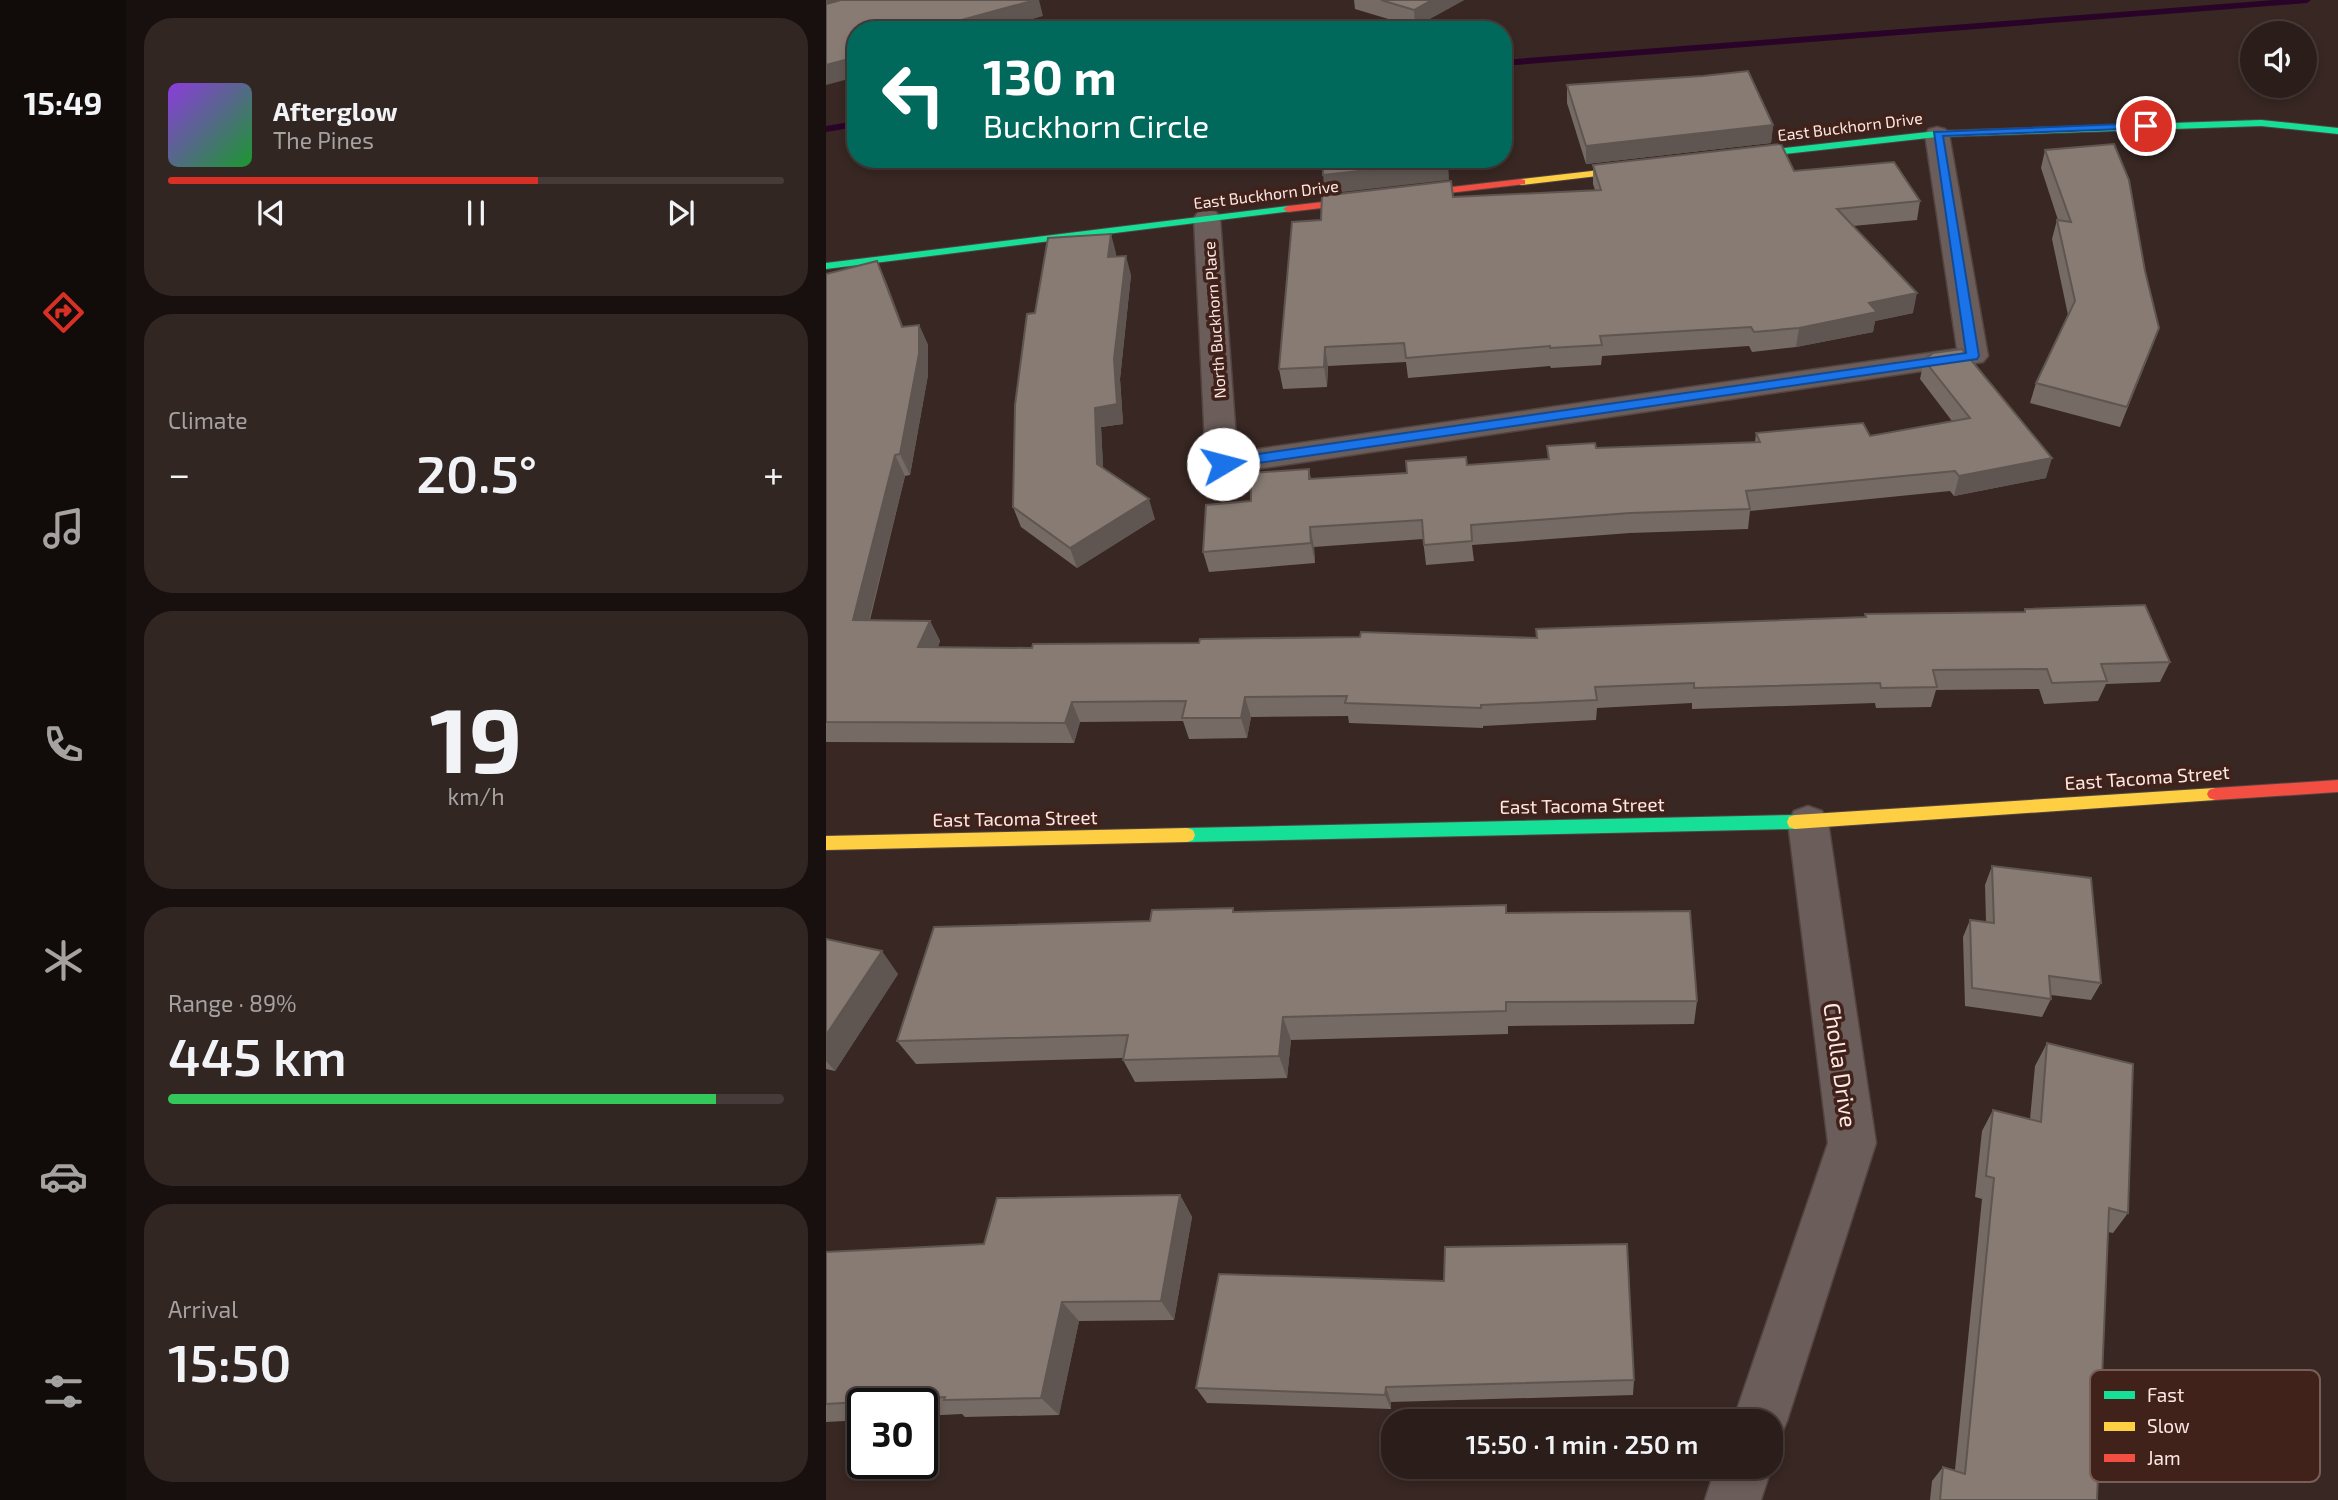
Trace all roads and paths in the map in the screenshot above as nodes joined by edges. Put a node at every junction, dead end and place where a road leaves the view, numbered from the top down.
1 (2338, 131) edge
2 (1937, 134) junction
3 (1717, 159) edge
4 (1662, 166) edge
5 (1207, 218) junction
6 (826, 266) edge
7 (2338, 786) edge
8 (1808, 822) junction
9 (826, 843) edge
10 (1764, 1409) edge
11 (1740, 1479) edge
12 (1733, 1500) edge

1 - 2 street, East Buckhorn Drive
2 - 3 street, East Buckhorn Drive
2 - 5 street, North Buckhorn Place
4 - 5 street, East Buckhorn Drive
5 - 6 street, East Buckhorn Drive
7 - 8 street, East Tacoma Street
8 - 9 street, East Tacoma Street
8 - 10 street, Cholla Drive
11 - 12 street

